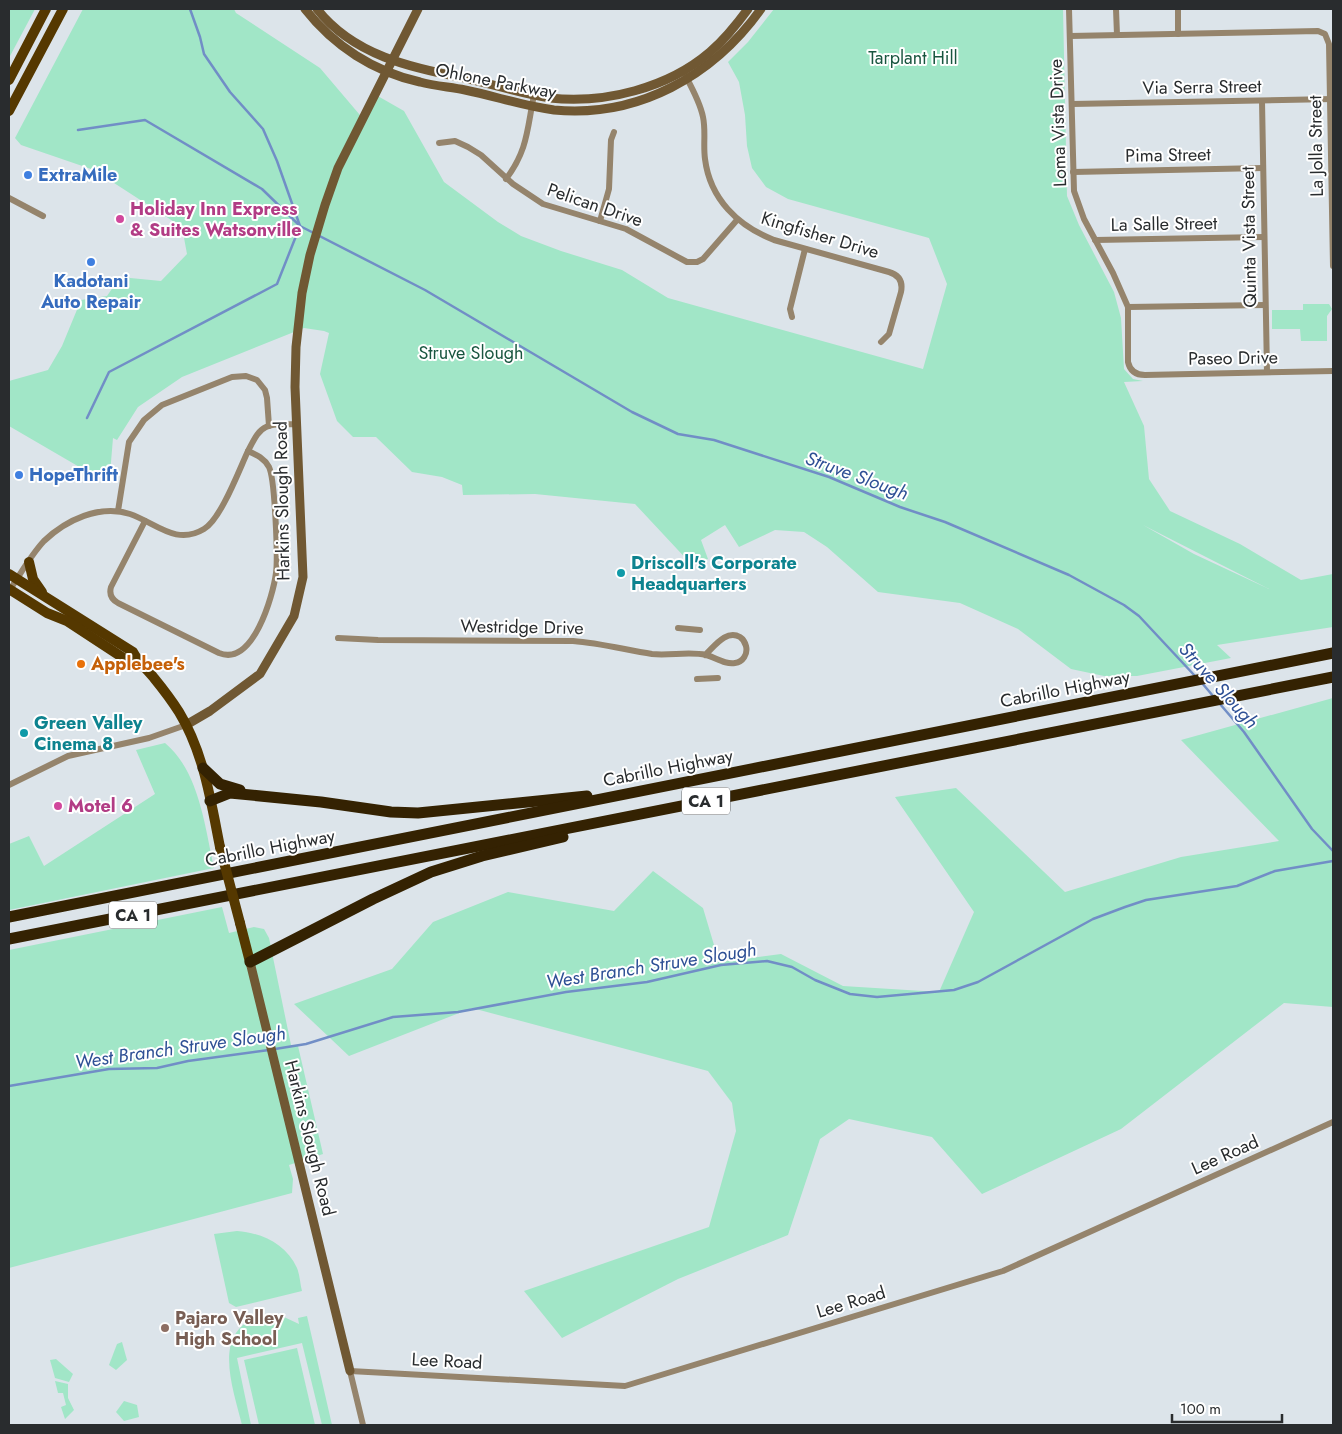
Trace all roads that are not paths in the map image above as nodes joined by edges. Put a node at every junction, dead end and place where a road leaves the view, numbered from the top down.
1 (46, 9) edge
2 (63, 9) edge
3 (305, 9) edge
4 (317, 9) edge
5 (418, 9) edge
6 (748, 9) edge
7 (761, 9) edge
8 (1069, 9) edge
9 (1116, 9) edge
10 (1178, 9) edge
11 (1178, 34) junction
12 (1117, 35) junction
13 (1070, 36) junction
14 (391, 61) junction
15 (682, 70) junction
16 (386, 72) junction
17 (9, 80) edge
18 (688, 80) junction
19 (534, 95) junction
20 (1332, 99) edge
21 (1262, 101) junction
22 (1072, 104) junction
23 (532, 106) junction
24 (9, 111) edge
25 (614, 132) dead end
26 (439, 143) dead end
27 (1263, 168) junction
28 (1073, 172) junction
29 (506, 180) junction
30 (9, 198) edge
31 (43, 216) dead end
32 (737, 220) junction
33 (600, 221) junction
34 (1264, 237) junction
35 (1095, 240) junction
36 (805, 249) junction
37 (1333, 249) edge
38 (1333, 266) edge
39 (1265, 305) junction
40 (1128, 307) junction
41 (792, 317) dead end
42 (881, 342) dead end
43 (1333, 371) edge
44 (1267, 372) junction
45 (1134, 373) joint
46 (296, 424) junction
47 (269, 426) junction
48 (248, 451) junction
49 (118, 511) junction
50 (145, 521) junction
51 (29, 562) junction
52 (13, 576) edge
53 (9, 589) edge
54 (45, 597) junction
55 (678, 628) dead end
56 (700, 630) dead end
57 (338, 638) dead end
58 (1333, 653) edge
59 (705, 655) junction
60 (137, 659) junction
61 (1333, 677) edge
62 (718, 678) dead end
63 (698, 679) dead end
64 (186, 725) junction
65 (203, 768) junction
66 (9, 785) edge
67 (643, 791) junction
68 (210, 801) junction
69 (321, 802) junction
70 (617, 818) junction
71 (9, 917) edge
72 (9, 939) edge
73 (250, 962) junction
74 (1333, 1122) edge
75 (350, 1371) junction
76 (363, 1425) edge

1 - 17 main road
2 - 24 main road
3 - 16 street, Ohlone Parkway
4 - 14 street, Ohlone Parkway
5 - 14 street, Harkins Slough Road
6 - 15 street, Ohlone Parkway
7 - 18 street, Ohlone Parkway
8 - 13 street, Loma Vista Drive
9 - 12 street
10 - 11 street
11 - 12 street
11 - 20 street, La Jolla Street
12 - 13 street
13 - 22 street, Loma Vista Drive
14 - 16 street, Harkins Slough Road
14 - 19 street, Ohlone Parkway
15 - 18 street, Kingfisher Drive
15 - 19 street, Ohlone Parkway
16 - 23 street, Ohlone Parkway
16 - 46 street, Harkins Slough Road
18 - 23 street, Ohlone Parkway
18 - 32 street, Kingfisher Drive
19 - 23 street
20 - 21 street, Via Serra Street
20 - 37 street, La Jolla Street
21 - 22 street, Via Serra Street
21 - 27 street, Quinta Vista Street
22 - 28 street, Loma Vista Drive
23 - 29 street
25 - 33 street
26 - 29 street, Pelican Drive
27 - 28 street, Pima Street
27 - 34 street, Quinta Vista Street
28 - 35 street, Loma Vista Drive
29 - 33 street, Pelican Drive
30 - 31 street
32 - 33 street, Pelican Drive
32 - 36 street, Kingfisher Drive
34 - 35 street, La Salle Street
34 - 39 street, Quinta Vista Street
35 - 40 street, Loma Vista Drive
36 - 41 street
36 - 42 street, Kingfisher Drive
37 - 38 street, La Jolla Street
39 - 40 street
39 - 44 street, Quinta Vista Street
40 - 45 street, Loma Vista Drive
43 - 44 street, Paseo Drive
44 - 45 street, Paseo Drive
46 - 47 street
46 - 64 street, Harkins Slough Road
47 - 48 street
47 - 49 street
48 - 50 street
48 - 50 street
49 - 50 street
49 - 51 street
51 - 52 street
51 - 54 main road
52 - 53 street
52 - 54 main road
53 - 60 main road
54 - 60 main road
55 - 56 street
57 - 59 street, Westridge Drive
58 - 67 highway, Cabrillo Highway / CA 1
59 - 59 street, Westridge Drive
60 - 64 main road
61 - 70 highway, CA 1
62 - 63 street
64 - 65 main road, Harkins Slough Road
64 - 66 street
65 - 68 main road, Harkins Slough Road
65 - 69 highway
67 - 69 highway
67 - 71 highway, Cabrillo Highway / CA 1
68 - 69 highway
68 - 73 main road, Harkins Slough Road, bridge
70 - 72 highway, CA 1
70 - 73 highway
73 - 75 street, Harkins Slough Road
74 - 75 street, Lee Road
75 - 76 street, Harkins Slough Road

